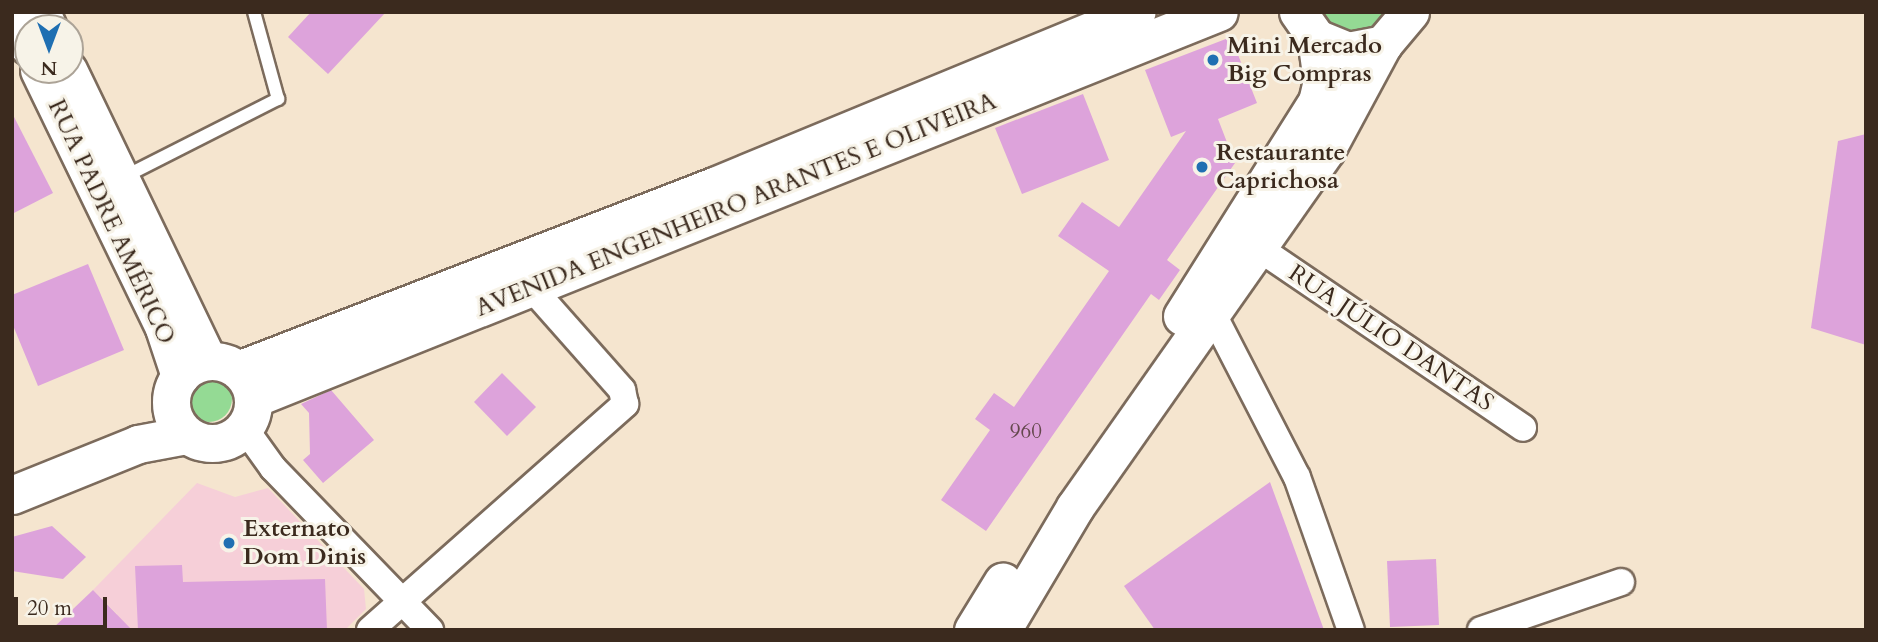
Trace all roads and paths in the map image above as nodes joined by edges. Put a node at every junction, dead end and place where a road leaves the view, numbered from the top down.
1 (254, 12) edge
2 (1138, 12) edge
3 (1219, 12) edge
4 (1410, 12) edge
5 (1299, 21) edge
6 (1382, 44) junction
7 (46, 84) edge
8 (75, 84) edge
9 (121, 179) junction
10 (1260, 249) junction
11 (531, 287) junction
12 (1207, 301) junction
13 (212, 396) junction
14 (1523, 428) dead end
15 (12, 468) edge
16 (12, 495) edge
17 (1621, 582) dead end
18 (401, 601) junction
19 (370, 630) edge
20 (430, 630) edge
21 (974, 630) edge
22 (1002, 630) edge
23 (1352, 630) edge
24 (1481, 630) edge

1 - 9 lane
2 - 13 main road, AVENIDA ENGENHEIRO ARANTES E OLIVEIRA
3 - 11 main road, AVENIDA ENGENHEIRO ARANTES E OLIVEIRA
4 - 6 main road
5 - 6 main road
5 - 12 main road
6 - 10 main road
7 - 13 main road, RUA PADRE AMÉRICO
8 - 9 main road, RUA PADRE AMÉRICO
9 - 13 main road, RUA PADRE AMÉRICO
10 - 12 main road
10 - 14 street, RUA JÚLIO DANTAS
11 - 13 main road, AVENIDA ENGENHEIRO ARANTES E OLIVEIRA
11 - 18 street
12 - 21 main road
12 - 22 main road
12 - 23 street
13 - 15 main road, AVENIDA ENGENHEIRO ARANTES E OLIVEIRA
13 - 16 main road, AVENIDA ENGENHEIRO ARANTES E OLIVEIRA
13 - 18 street, RUA PADRE AMÉRICO
17 - 24 street
18 - 19 street
18 - 20 street, RUA PADRE AMÉRICO

